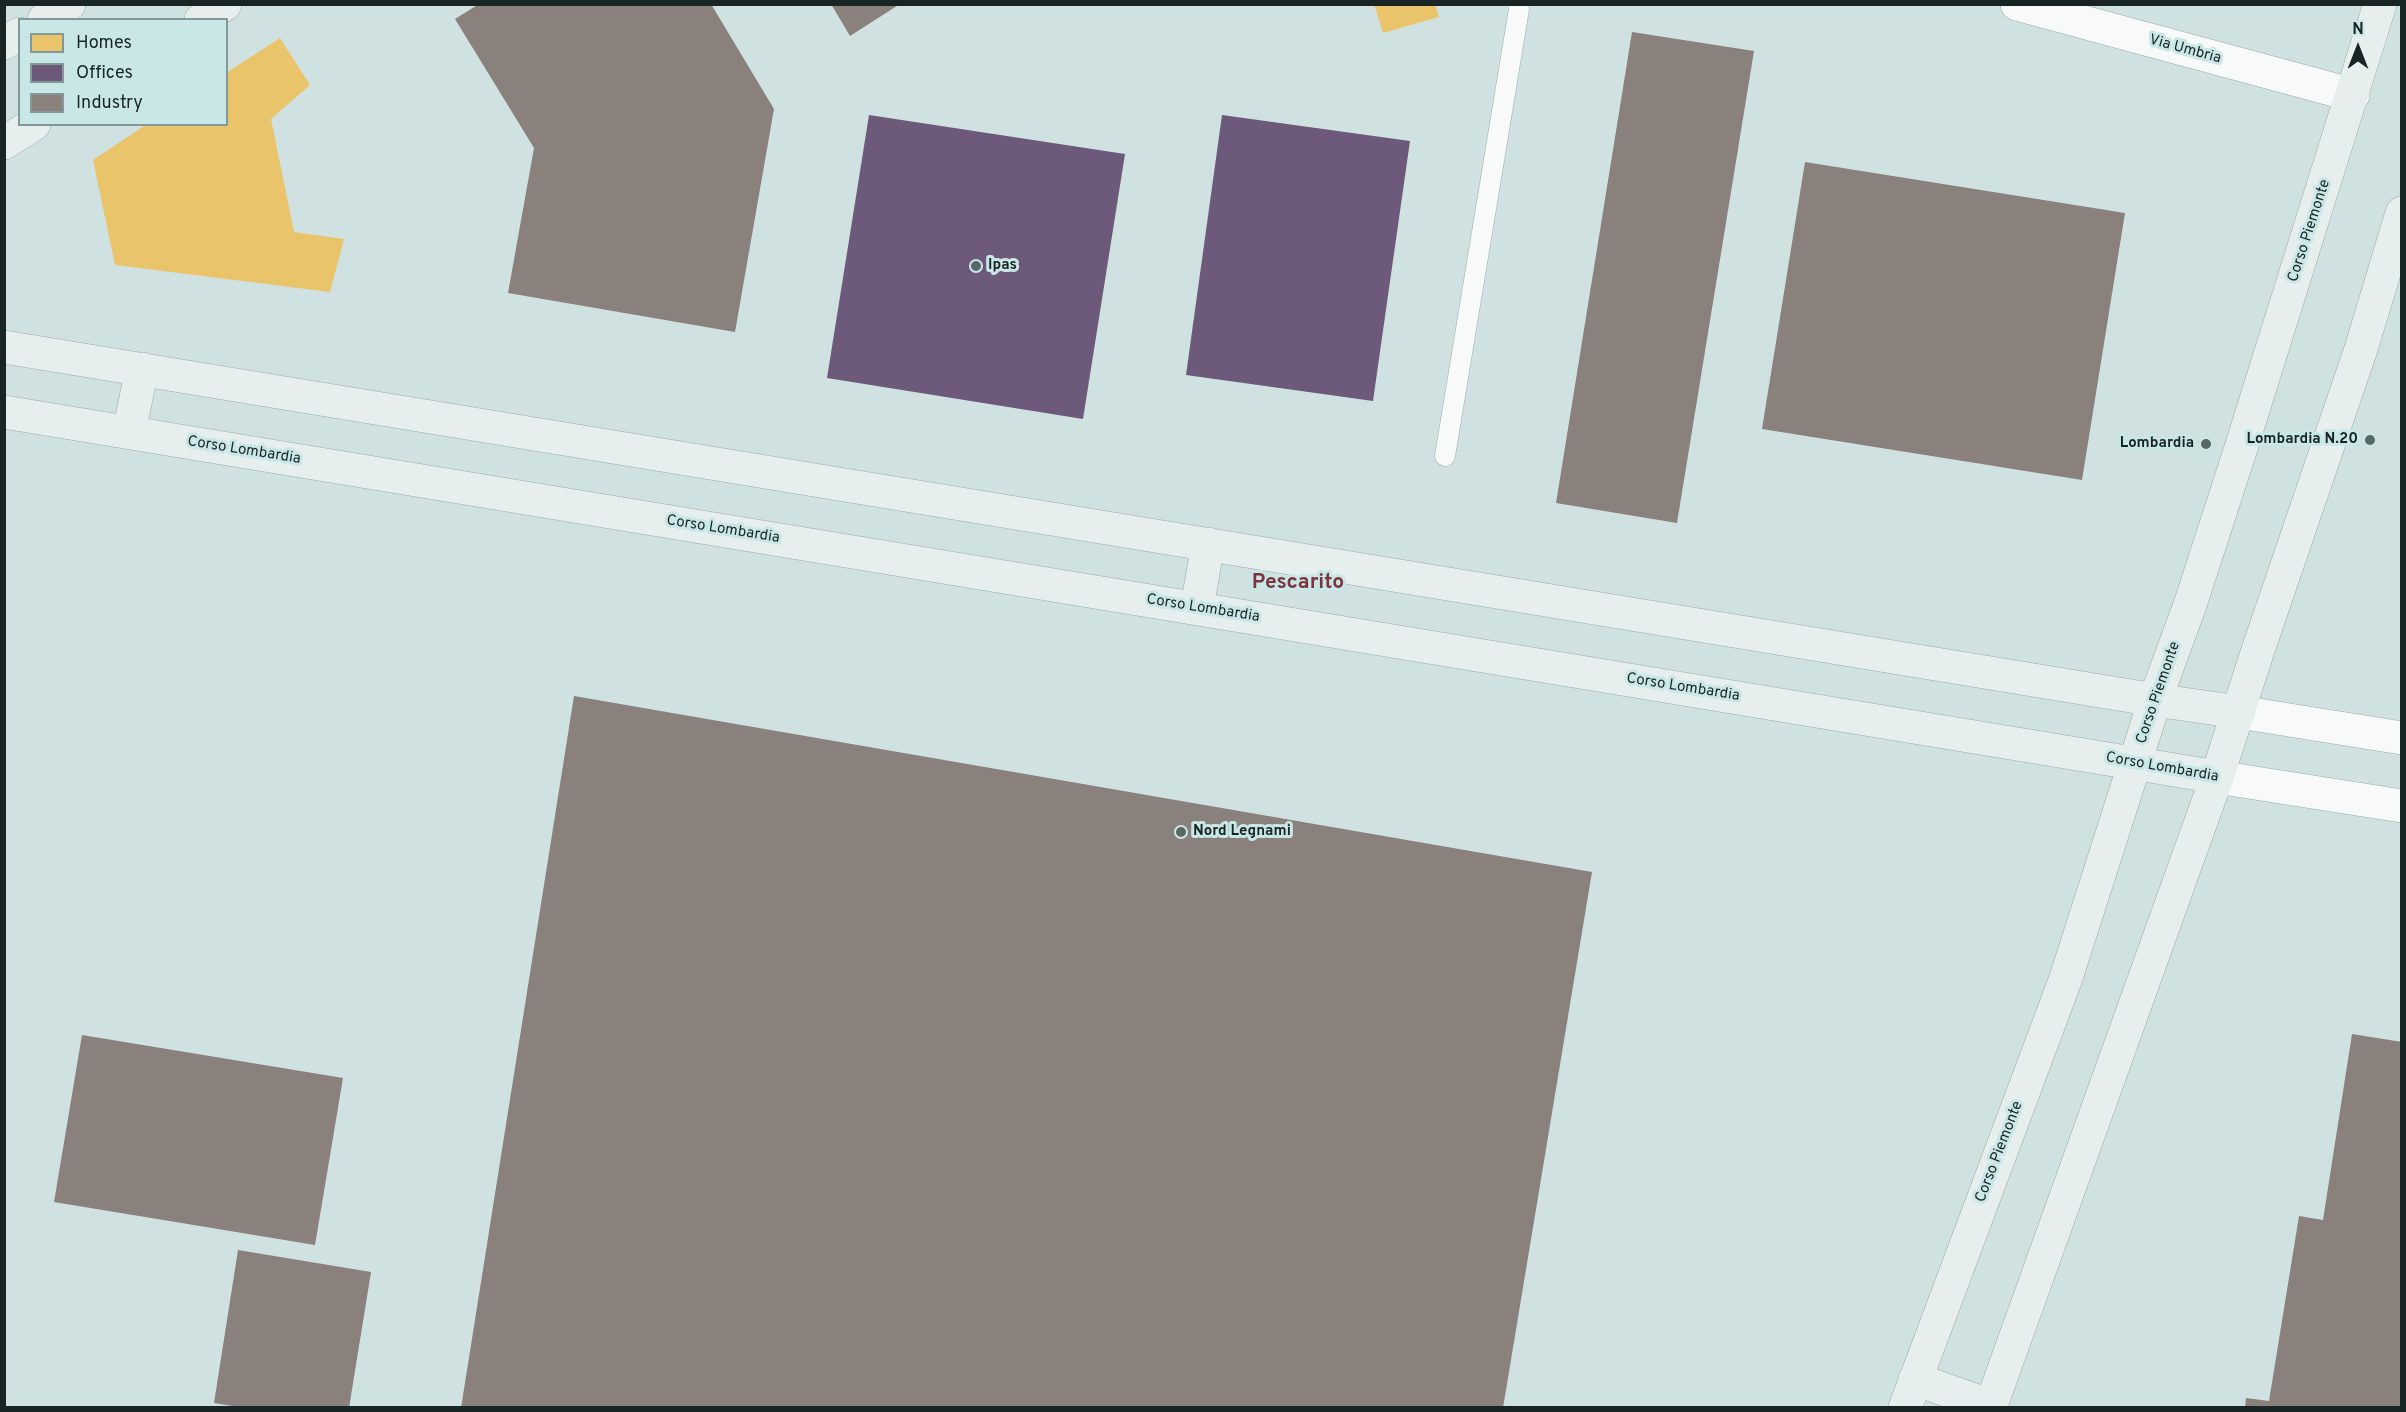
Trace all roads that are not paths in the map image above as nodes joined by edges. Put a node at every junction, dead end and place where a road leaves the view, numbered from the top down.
1 (69, 4) edge
2 (225, 4) edge
3 (1518, 4) edge
4 (2017, 4) edge
5 (2380, 4) edge
6 (47, 18) edge
7 (204, 18) edge
8 (18, 35) edge
9 (4, 43) edge
10 (2353, 95) junction
11 (31, 126) edge
12 (4, 143) edge
13 (2402, 213) edge
14 (4, 347) edge
15 (142, 369) junction
16 (4, 412) edge
17 (129, 432) junction
18 (1445, 456) dead end
19 (1208, 544) junction
20 (1197, 608) junction
21 (2155, 700) junction
22 (2239, 712) junction
23 (2402, 738) edge
24 (2135, 763) junction
25 (2217, 777) junction
26 (2402, 806) edge
27 (1910, 1393) edge
28 (1991, 1407) edge

1 - 6 street
2 - 7 street
3 - 18 lane
4 - 10 street, Via Umbria
5 - 10 street, Corso Piemonte
8 - 9 street
10 - 21 street, Corso Piemonte
11 - 12 street
13 - 22 street
14 - 15 street
15 - 17 street
15 - 19 street
16 - 17 street, Corso Lombardia
17 - 20 street, Corso Lombardia
19 - 20 street
19 - 21 street
20 - 24 street, Corso Lombardia
21 - 22 street
21 - 24 street, Corso Piemonte
22 - 23 street
22 - 25 street
24 - 25 street, Corso Lombardia
24 - 27 street, Corso Piemonte
25 - 26 street, Corso Lombardia
25 - 28 street
27 - 28 street

